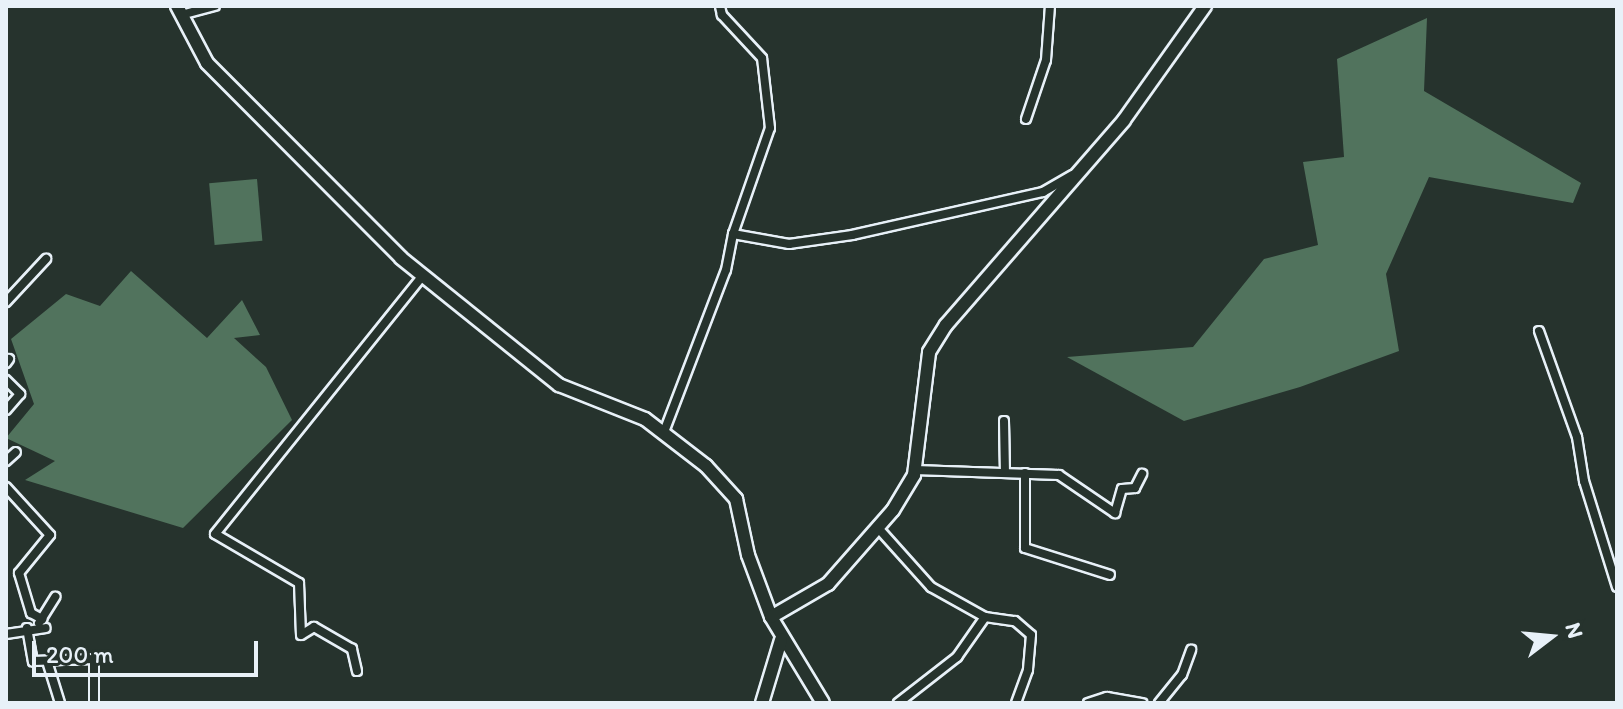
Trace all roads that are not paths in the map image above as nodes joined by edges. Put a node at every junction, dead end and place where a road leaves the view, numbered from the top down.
1 (215, 6) edge
2 (720, 6) edge
3 (1050, 6) edge
4 (1205, 6) edge
5 (179, 10) edge
6 (1026, 119) dead end
7 (1083, 169) junction
8 (733, 234) junction
9 (46, 259) dead end
10 (423, 275) junction
11 (6, 302) edge
12 (1539, 331) dead end
13 (6, 380) edge
14 (6, 410) edge
15 (1004, 421) dead end
16 (664, 432) junction
17 (16, 452) dead end
18 (6, 461) edge
19 (915, 470) junction
20 (1005, 472) junction
21 (1025, 473) junction
22 (1142, 474) dead end
23 (6, 487) edge
24 (879, 529) junction
25 (1110, 575) dead end
26 (1617, 587) edge
27 (55, 597) dead end
28 (771, 617) junction
29 (985, 617) junction
30 (41, 625) junction
31 (27, 628) junction
32 (7, 632) edge
33 (781, 640) junction
34 (1191, 650) dead end
35 (47, 661) junction
36 (357, 671) dead end
37 (760, 702) edge
38 (60, 703) edge
39 (94, 703) edge
40 (823, 703) edge
41 (898, 703) edge
42 (1016, 703) edge
43 (1088, 703) edge
44 (1142, 703) edge
45 (1159, 703) edge

1 - 5 street
2 - 8 street
3 - 6 street
4 - 7 street
5 - 10 street
7 - 8 street
7 - 19 street
8 - 16 street
9 - 11 street
10 - 16 street
10 - 36 street
12 - 26 street
13 - 14 street
15 - 20 street
16 - 28 street
17 - 18 street
19 - 20 street
19 - 24 street
20 - 21 street
21 - 22 street
21 - 25 street
23 - 30 street
24 - 28 street
24 - 29 street
27 - 30 street
28 - 33 street
29 - 41 street
29 - 42 street
30 - 31 street
31 - 32 street
31 - 35 street
33 - 37 street
33 - 40 street
34 - 45 street
35 - 38 street
35 - 39 street
43 - 44 street

